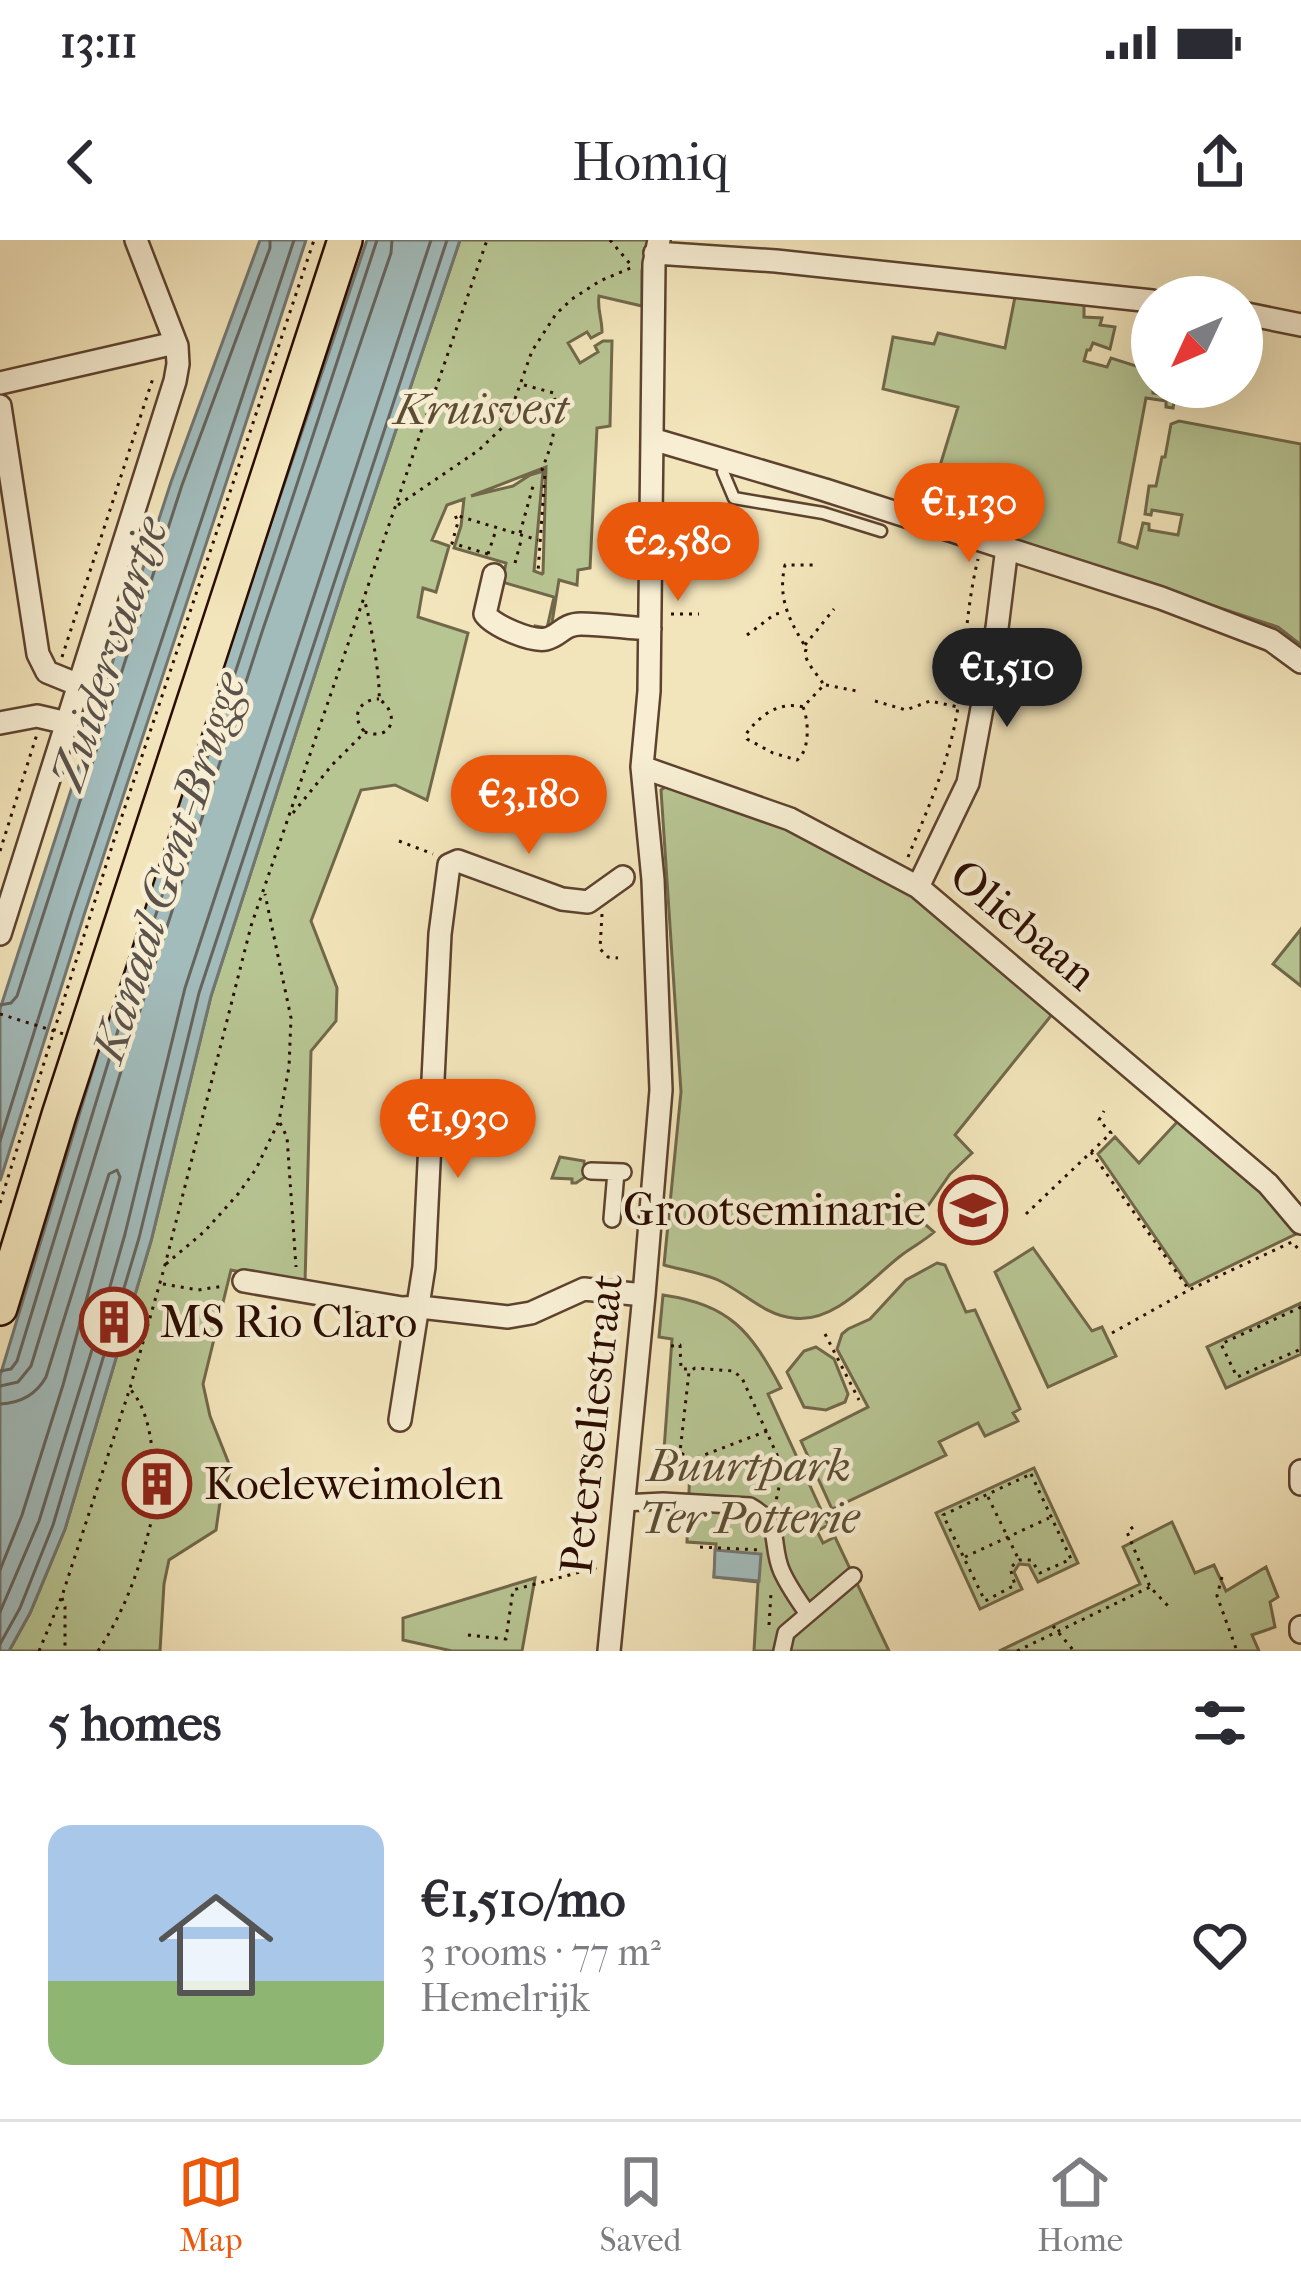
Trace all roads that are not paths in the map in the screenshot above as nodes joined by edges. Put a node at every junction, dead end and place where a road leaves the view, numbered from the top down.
1 (136, 240) edge
2 (328, 240) edge
3 (345, 240) edge
4 (657, 246) edge
5 (1131, 299) edge
6 (1263, 317) edge
7 (1301, 325) edge
8 (171, 346) junction
9 (0, 382) edge
10 (0, 406) edge
11 (652, 439) junction
12 (726, 460) junction
13 (881, 531) dead end
14 (1007, 548) junction
15 (491, 565) road end
16 (650, 621) junction
17 (1301, 662) edge
18 (79, 686) junction
19 (0, 723) edge
20 (67, 723) junction
21 (642, 767) junction
22 (909, 882) junction
23 (615, 883) road end
24 (0, 934) edge
25 (592, 1171) dead end
26 (634, 1173) junction
27 (612, 1219) dead end
28 (1301, 1223) edge
29 (0, 1247) edge
30 (244, 1281) road end
31 (644, 1295) junction
32 (420, 1307) junction
33 (0, 1308) edge
34 (400, 1420) dead end
35 (1301, 1471) edge
36 (1301, 1484) edge
37 (623, 1503) junction
38 (853, 1576) dead end
39 (808, 1613) junction
40 (609, 1651) edge
41 (782, 1651) edge

1 - 8 street
2 - 29 main road
3 - 33 main road
4 - 5 street
4 - 11 street, Peterseliestraat
6 - 7 street
8 - 9 street
8 - 18 street
10 - 18 street
11 - 12 street
11 - 16 street, Peterseliestraat
12 - 13 lane
12 - 14 street
14 - 17 street
14 - 22 street
15 - 16 street
16 - 21 street, Peterseliestraat
18 - 20 street
19 - 20 street
20 - 24 street
21 - 22 street, Oliebaan
21 - 26 street, Peterseliestraat
22 - 28 street, Oliebaan
23 - 32 street
25 - 26 street
26 - 27 street
26 - 31 street, Peterseliestraat
30 - 32 street
31 - 32 street
31 - 37 street, Peterseliestraat
32 - 34 street
35 - 36 street
37 - 39 street
37 - 40 street, Peterseliestraat
38 - 39 street
39 - 41 street

